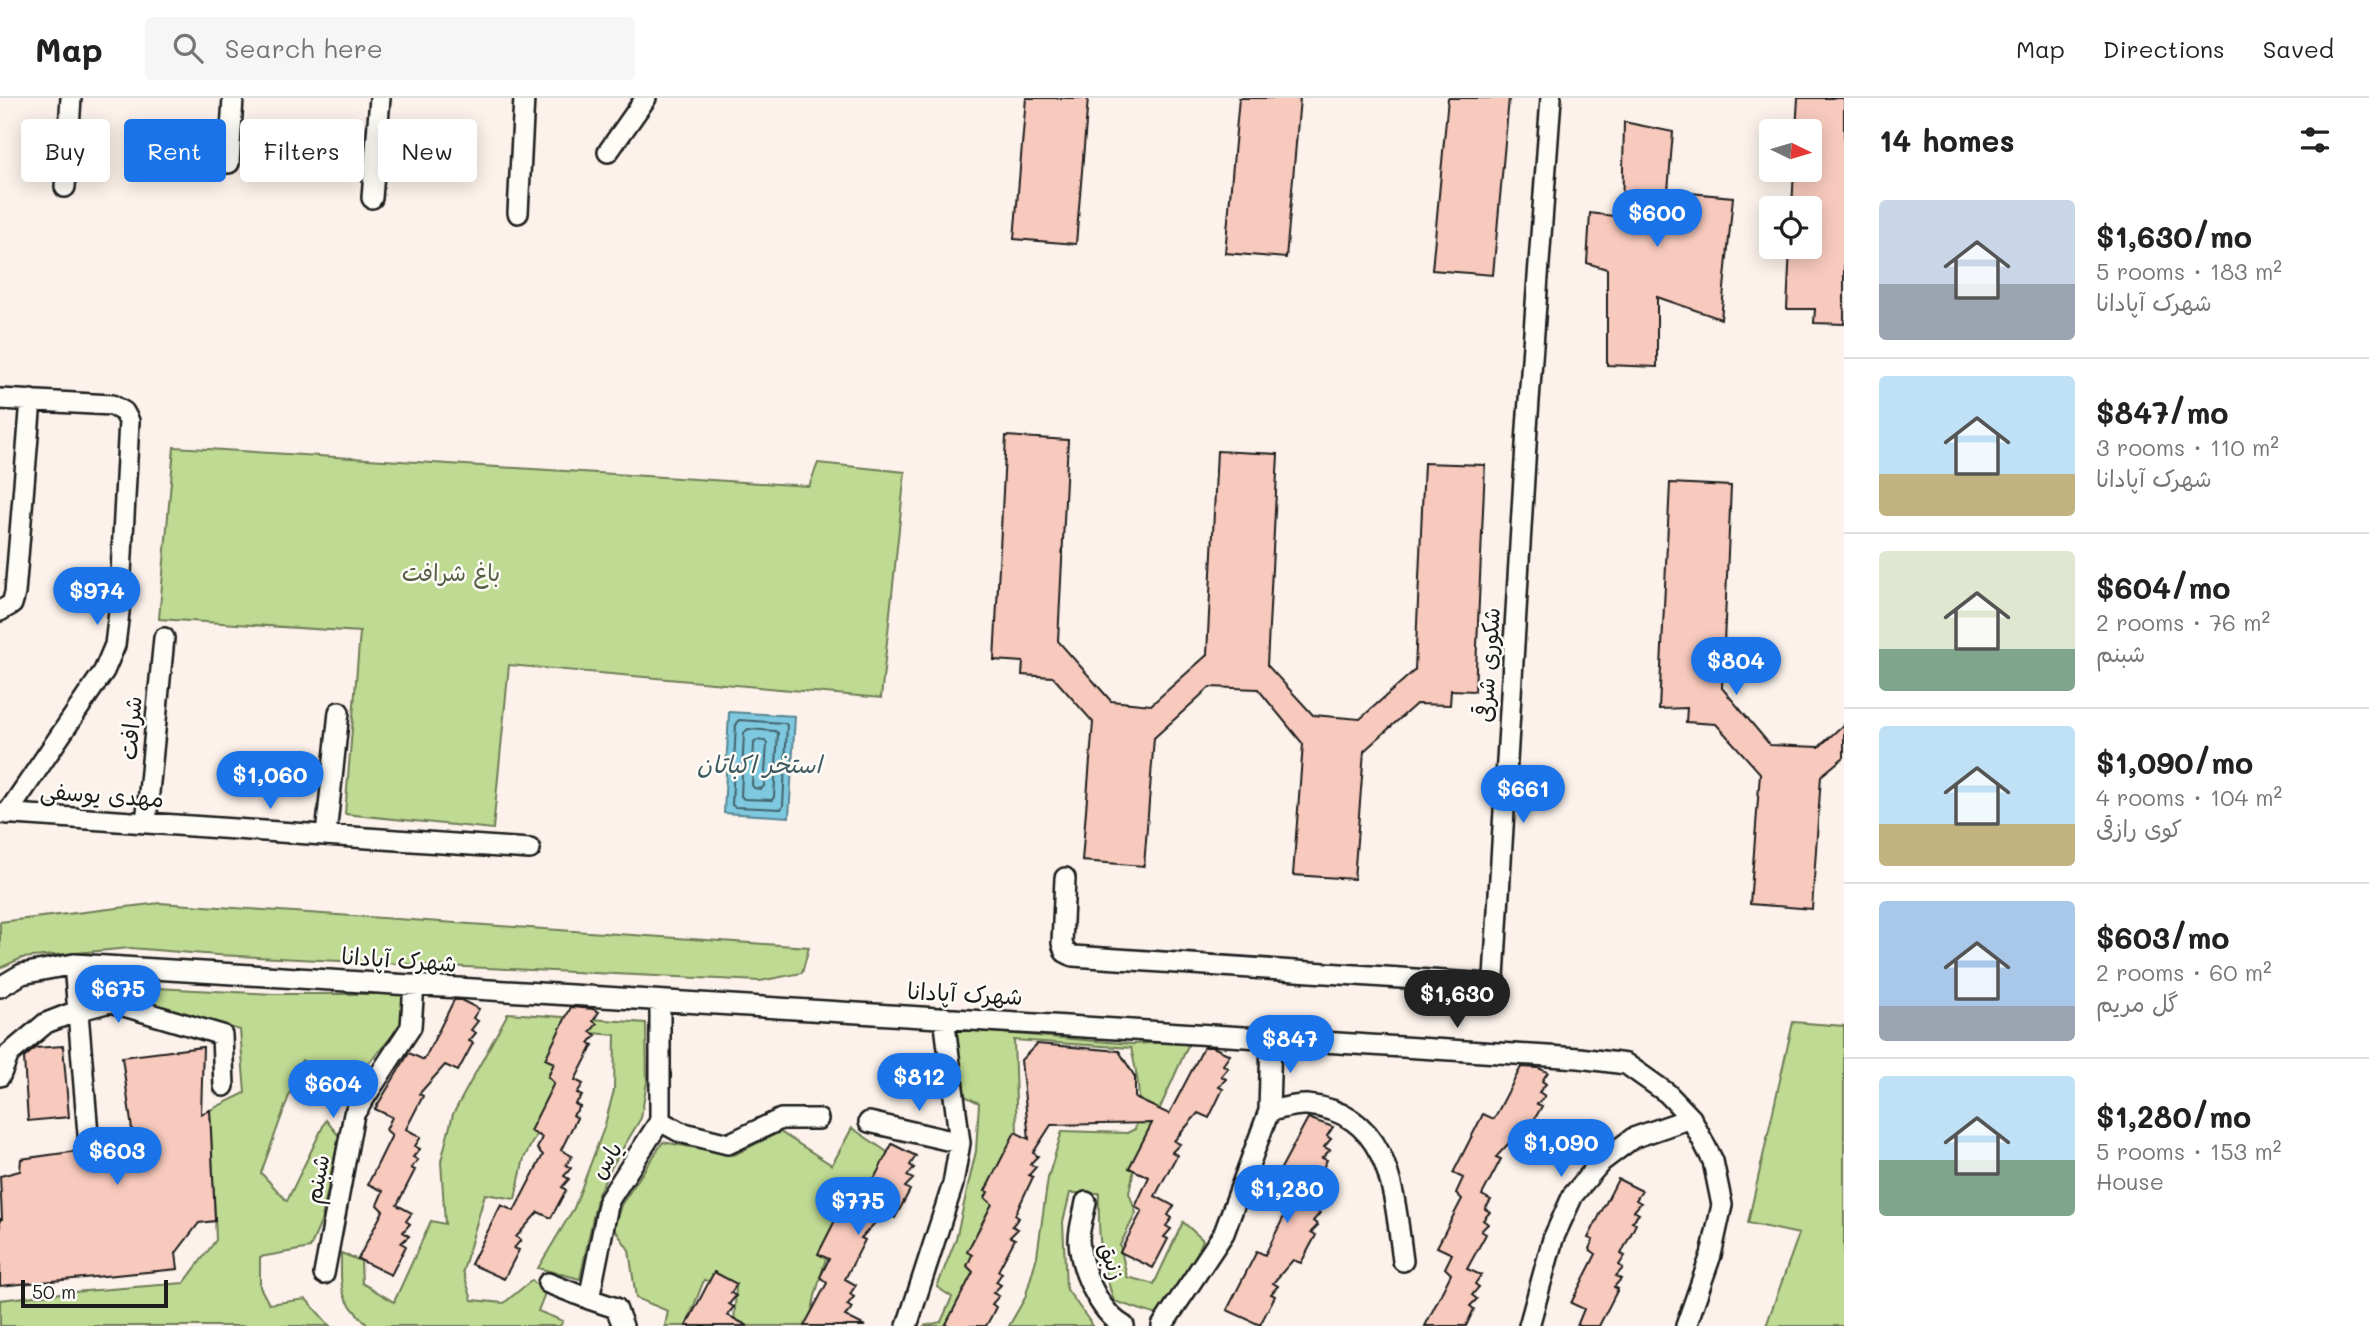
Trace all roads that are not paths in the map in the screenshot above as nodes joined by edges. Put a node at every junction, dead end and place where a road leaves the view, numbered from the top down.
1 (71, 98) edge
2 (233, 98) edge
3 (380, 98) edge
4 (524, 98) edge
5 (646, 98) edge
6 (1551, 98) edge
7 (608, 152) dead end
8 (229, 163) dead end
9 (65, 187) dead end
10 (372, 198) dead end
11 (518, 213) dead end
12 (0, 399) edge
13 (30, 400) junction
14 (0, 611) edge
15 (164, 638) dead end
16 (339, 712) dead end
17 (4, 813) edge
18 (146, 823) junction
19 (326, 835) junction
20 (530, 849) dead end
21 (1065, 878) dead end
22 (74, 964) junction
23 (414, 985) junction
24 (0, 987) edge
25 (660, 1002) junction
26 (77, 1011) junction
27 (944, 1017) junction
28 (1271, 1038) junction
29 (0, 1076) edge
30 (224, 1086) dead end
31 (1269, 1111) junction
32 (1690, 1118) junction
33 (818, 1119) dead end
34 (660, 1121) junction
35 (869, 1122) dead end
36 (960, 1143) junction
37 (89, 1146) dead end
38 (1086, 1202) dead end
39 (1403, 1261) dead end
40 (324, 1274) dead end
41 (548, 1283) dead end
42 (589, 1298) junction
43 (623, 1326) edge
44 (907, 1326) edge
45 (1124, 1326) edge
46 (1162, 1326) edge
47 (1529, 1326) edge
48 (1686, 1326) edge

1 - 9 street
2 - 8 street
3 - 10 street
4 - 11 street
5 - 7 street
6 - 21 street, شکوری شرقی
12 - 13 street
13 - 14 street
13 - 17 street
15 - 18 street, شرافت
16 - 19 street
17 - 18 street, مهدی یوسفی
18 - 19 street, مهدی یوسفی
19 - 20 street, مهدی یوسفی
22 - 23 street, شهرک آپادانا
22 - 24 street, شهرک آپادانا
22 - 26 street
23 - 25 street, شهرک آپادانا
23 - 40 street, شبنم
25 - 27 street, شهرک آپادانا
25 - 34 street
26 - 29 street
26 - 30 street
26 - 37 street
27 - 28 street, شهرک آپادانا
27 - 36 street
28 - 31 street
28 - 32 street, شهرک آپادانا
31 - 39 street
31 - 46 street
32 - 47 street
32 - 48 street, شهرک آپادانا
33 - 34 street
34 - 42 street, یاس
35 - 36 street
36 - 44 street
38 - 45 street, زنبق
41 - 42 street
42 - 43 street

